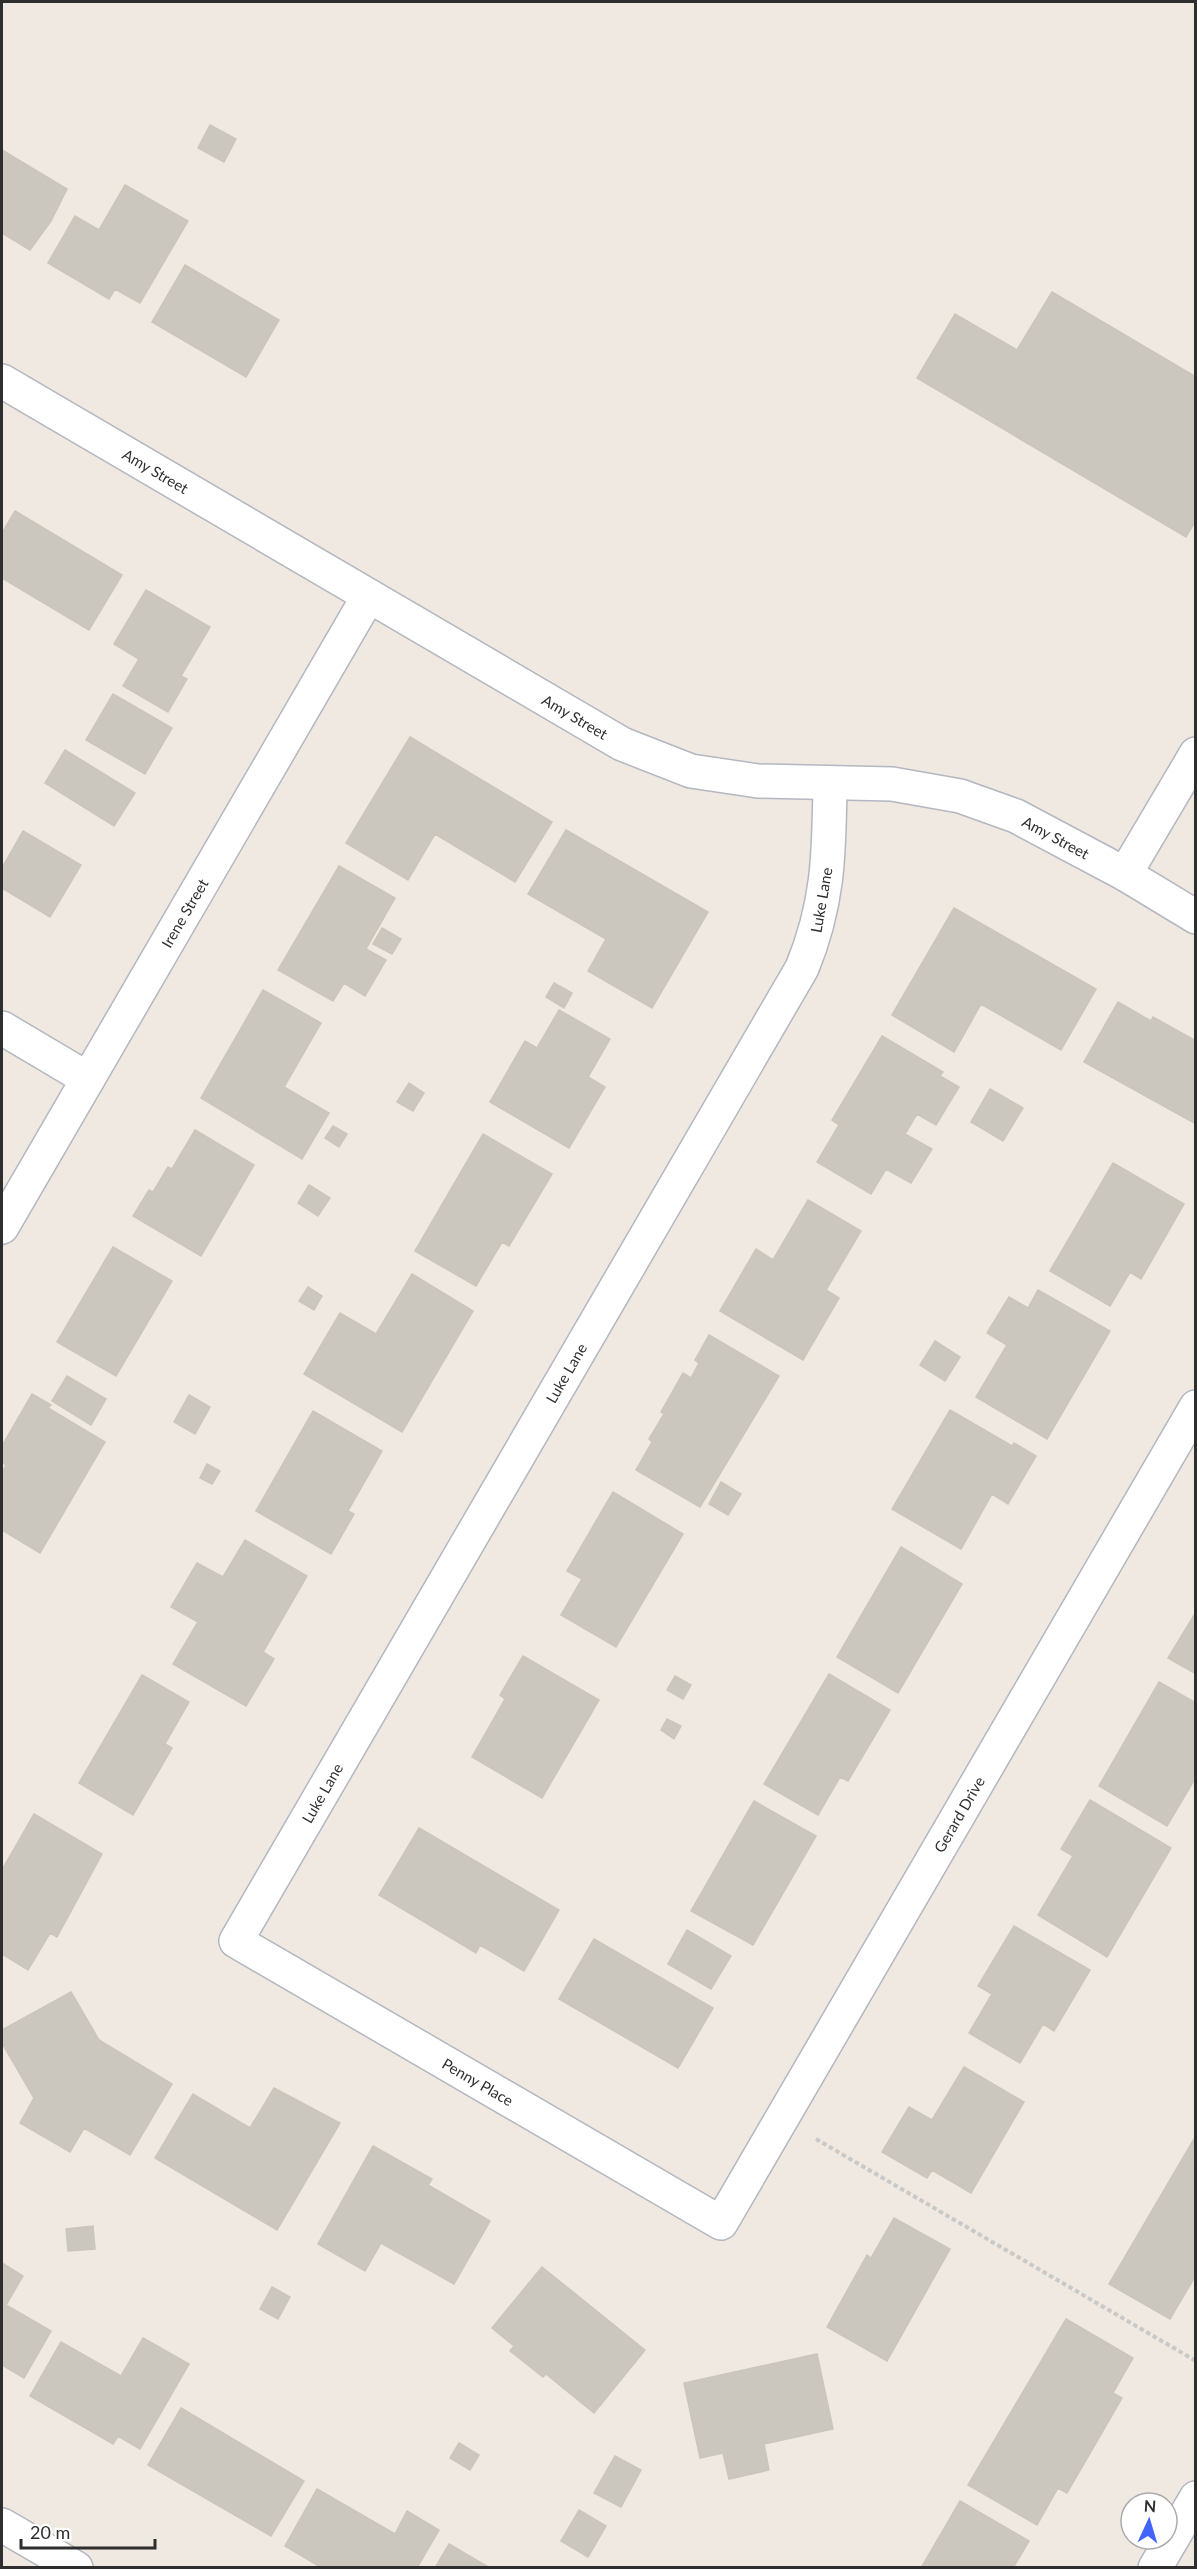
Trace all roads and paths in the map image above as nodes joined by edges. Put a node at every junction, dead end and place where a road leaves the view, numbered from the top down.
1 (2, 381) edge
2 (368, 597) junction
3 (1196, 754) edge
4 (830, 783) junction
5 (1125, 874) junction
6 (1196, 918) edge
7 (2, 1028) edge
8 (88, 1080) junction
9 (2, 1227) edge
10 (1196, 1407) edge
11 (236, 1941) joint
12 (783, 2120) junction
13 (721, 2223) joint
14 (1196, 2361) edge
15 (1196, 2498) edge
16 (2, 2524) edge
17 (76, 2568) edge
18 (1155, 2568) edge

1 - 2 street, Amy Street
2 - 4 street, Amy Street
2 - 8 street, Irene Street
3 - 5 street
4 - 5 street, Amy Street
4 - 11 street, Luke Lane
5 - 6 street, Amy Street
7 - 8 street
8 - 9 street, Irene Street
10 - 12 street, Gerard Drive
11 - 13 street, Penny Place
12 - 13 street, Gerard Drive
12 - 14 path
15 - 18 street
16 - 17 street

